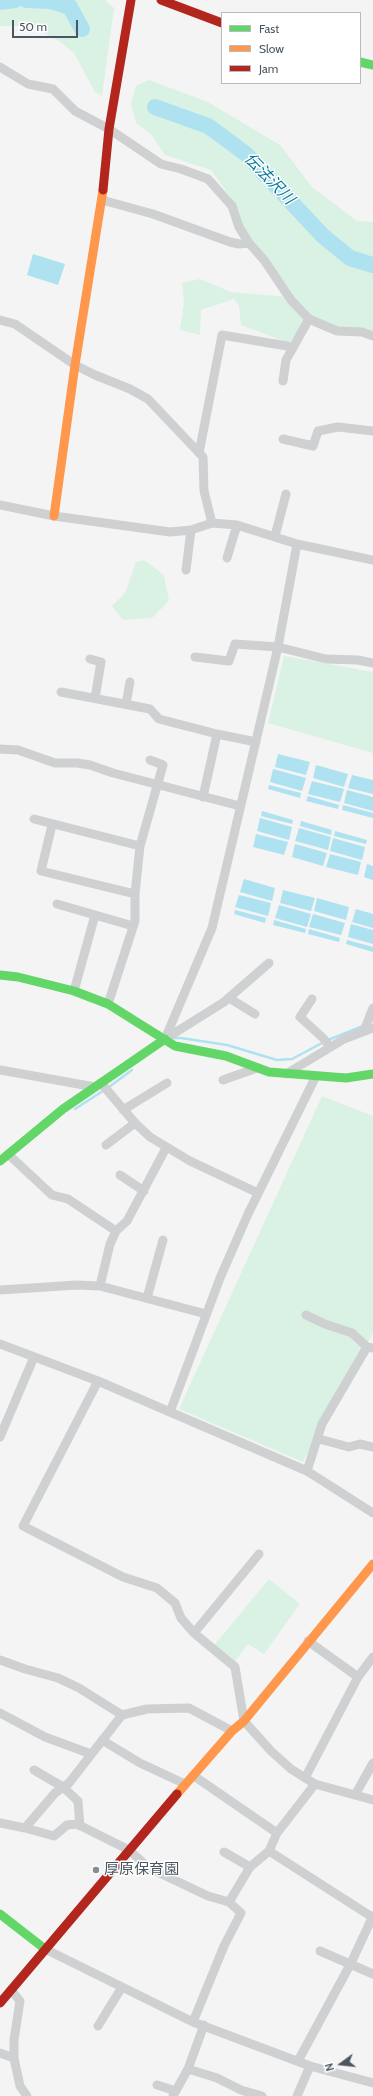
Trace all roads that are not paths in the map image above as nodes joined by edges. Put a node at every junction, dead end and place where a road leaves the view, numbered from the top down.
1 (131, 0) edge
2 (160, 0) edge
3 (221, 23) edge
4 (361, 62) edge
5 (373, 65) edge
6 (0, 66) edge
7 (109, 129) junction
8 (102, 200) junction
9 (249, 243) junction
10 (309, 319) junction
11 (0, 320) edge
12 (373, 336) edge
13 (293, 347) junction
14 (75, 365) junction
15 (282, 381) dead end
16 (373, 431) edge
17 (283, 439) dead end
18 (199, 453) junction
19 (286, 494) dead end
20 (0, 505) edge
21 (54, 516) junction
22 (212, 523) junction
23 (237, 525) junction
24 (191, 530) junction
25 (275, 536) junction
26 (297, 544) junction
27 (227, 558) dead end
28 (373, 560) edge
29 (186, 570) dead end
30 (278, 647) junction
31 (195, 657) dead end
32 (90, 659) dead end
33 (373, 663) edge
34 (130, 682) dead end
35 (61, 692) dead end
36 (95, 698) junction
37 (126, 704) junction
38 (217, 734) junction
39 (256, 742) junction
40 (0, 749) edge
41 (150, 760) dead end
42 (158, 785) junction
43 (203, 797) junction
44 (240, 806) junction
45 (34, 819) dead end
46 (52, 825) junction
47 (140, 846) junction
48 (135, 894) junction
49 (57, 904) dead end
50 (95, 915) junction
51 (133, 926) junction
52 (269, 963) dead end
53 (0, 975) edge
54 (74, 992) junction
55 (229, 998) junction
56 (312, 999) dead end
57 (108, 1004) junction
58 (373, 1008) edge
59 (256, 1014) dead end
60 (368, 1027) edge
61 (166, 1039) junction
62 (329, 1047) junction
63 (256, 1068) junction
64 (0, 1070) edge
65 (286, 1074) junction
66 (373, 1074) edge
67 (316, 1076) junction
68 (223, 1080) dead end
69 (166, 1084) dead end
70 (102, 1087) junction
71 (123, 1110) junction
72 (135, 1123) junction
73 (106, 1145) dead end
74 (166, 1148) junction
75 (8, 1154) junction
76 (0, 1161) edge
77 (120, 1176) dead end
78 (144, 1191) junction
79 (258, 1193) junction
80 (116, 1231) junction
81 (163, 1240) dead end
82 (100, 1286) junction
83 (0, 1290) edge
84 (147, 1298) junction
85 (206, 1314) junction
86 (306, 1315) dead end
87 (0, 1344) edge
88 (370, 1347) edge
89 (34, 1358) junction
90 (98, 1381) junction
91 (170, 1412) junction
92 (0, 1437) edge
93 (319, 1439) junction
94 (373, 1447) edge
95 (307, 1471) junction
96 (373, 1513) edge
97 (259, 1554) dead end
98 (373, 1564) edge
99 (194, 1633) junction
100 (308, 1641) junction
101 (373, 1656) edge
102 (0, 1660) edge
103 (358, 1677) junction
104 (0, 1713) edge
105 (122, 1715) junction
106 (244, 1721) junction
107 (232, 1731) junction
108 (102, 1740) junction
109 (91, 1754) junction
110 (373, 1763) edge
111 (34, 1770) dead end
112 (194, 1776) junction
113 (305, 1778) junction
114 (185, 1784) junction
115 (315, 1784) junction
116 (63, 1787) junction
117 (355, 1795) junction
118 (373, 1800) edge
119 (1, 1825) edge
120 (80, 1826) junction
121 (25, 1828) junction
122 (277, 1833) junction
123 (129, 1850) junction
124 (269, 1851) junction
125 (224, 1852) dead end
126 (250, 1867) junction
127 (229, 1902) junction
128 (0, 1914) edge
129 (373, 1916) edge
130 (45, 1949) junction
131 (320, 1951) dead end
132 (351, 1963) junction
133 (373, 1974) edge
134 (122, 1986) junction
135 (11, 1990) junction
136 (0, 2003) edge
137 (193, 2022) junction
138 (204, 2025) junction
139 (98, 2026) dead end
140 (0, 2053) edge
141 (14, 2058) junction
142 (298, 2061) junction
143 (310, 2066) junction
144 (188, 2069) junction
145 (373, 2083) edge
146 (157, 2085) dead end
147 (174, 2093) edge
148 (300, 2095) edge
149 (27, 2096) edge
150 (262, 2096) edge

1 - 7 street
2 - 3 street
4 - 5 street
6 - 7 street
7 - 8 street
7 - 9 street
8 - 9 street
8 - 14 street
9 - 10 street
10 - 12 street
10 - 13 street
11 - 14 street
13 - 15 street
13 - 18 street
14 - 18 street
14 - 21 street
16 - 17 street
18 - 22 street
19 - 25 street
20 - 21 street
21 - 24 street
22 - 23 street
22 - 24 street
23 - 25 street
23 - 27 street
24 - 29 street
25 - 26 street
26 - 28 street
26 - 30 street
30 - 31 street
30 - 33 street
30 - 39 street
32 - 36 street
34 - 37 street
35 - 36 street
36 - 37 street
37 - 38 street
38 - 39 street
38 - 43 street
39 - 44 street
40 - 42 street
41 - 42 street
42 - 43 street
42 - 47 street
43 - 44 street
44 - 61 street
45 - 46 street
46 - 47 street
46 - 48 street
47 - 48 street
48 - 51 street
49 - 50 street
50 - 51 street
50 - 54 street
51 - 57 street
52 - 55 street
53 - 54 street
54 - 57 street
55 - 59 street
55 - 61 street
56 - 62 street
57 - 61 street
58 - 60 street
60 - 62 street
61 - 63 street
61 - 70 street
62 - 65 street
63 - 65 street
63 - 68 street
64 - 70 street
65 - 67 street
66 - 67 street
67 - 79 street
69 - 71 street
70 - 71 street
70 - 75 street
71 - 72 street
72 - 73 street
72 - 74 street
74 - 78 street
74 - 79 street
75 - 76 street
75 - 80 street
77 - 78 street
78 - 80 street
79 - 85 street
80 - 82 street
81 - 84 street
82 - 83 street
82 - 84 street
84 - 85 street
85 - 91 street
86 - 88 street
87 - 89 street
88 - 93 street
89 - 90 street
89 - 92 street
90 - 91 street
90 - 99 street
91 - 95 street
93 - 94 street
93 - 95 street
95 - 96 street
97 - 99 street
98 - 100 street
99 - 106 street
100 - 103 street
100 - 106 street
101 - 103 street
102 - 105 street
103 - 113 street
104 - 109 street
105 - 107 street
105 - 108 street
106 - 107 street
106 - 113 street
107 - 112 street
108 - 109 street
108 - 114 street
109 - 116 street
110 - 117 street
111 - 116 street
112 - 114 street
112 - 122 street
113 - 115 street
114 - 123 street
115 - 117 street
115 - 122 street
116 - 120 street
116 - 121 street
117 - 118 street
119 - 121 street
120 - 121 street
120 - 123 street
122 - 124 street
123 - 127 street
123 - 130 street
124 - 126 street
124 - 129 street
125 - 126 street
126 - 127 street
127 - 137 street
128 - 130 street
129 - 132 street
130 - 134 street
130 - 135 street
131 - 132 street
132 - 133 street
132 - 142 street
134 - 137 street
134 - 139 street
135 - 136 street
135 - 141 street
137 - 138 street
138 - 142 street
138 - 144 street
140 - 141 street
141 - 149 street
142 - 143 street
143 - 145 street
143 - 148 street
144 - 147 street
144 - 150 street
146 - 147 street

